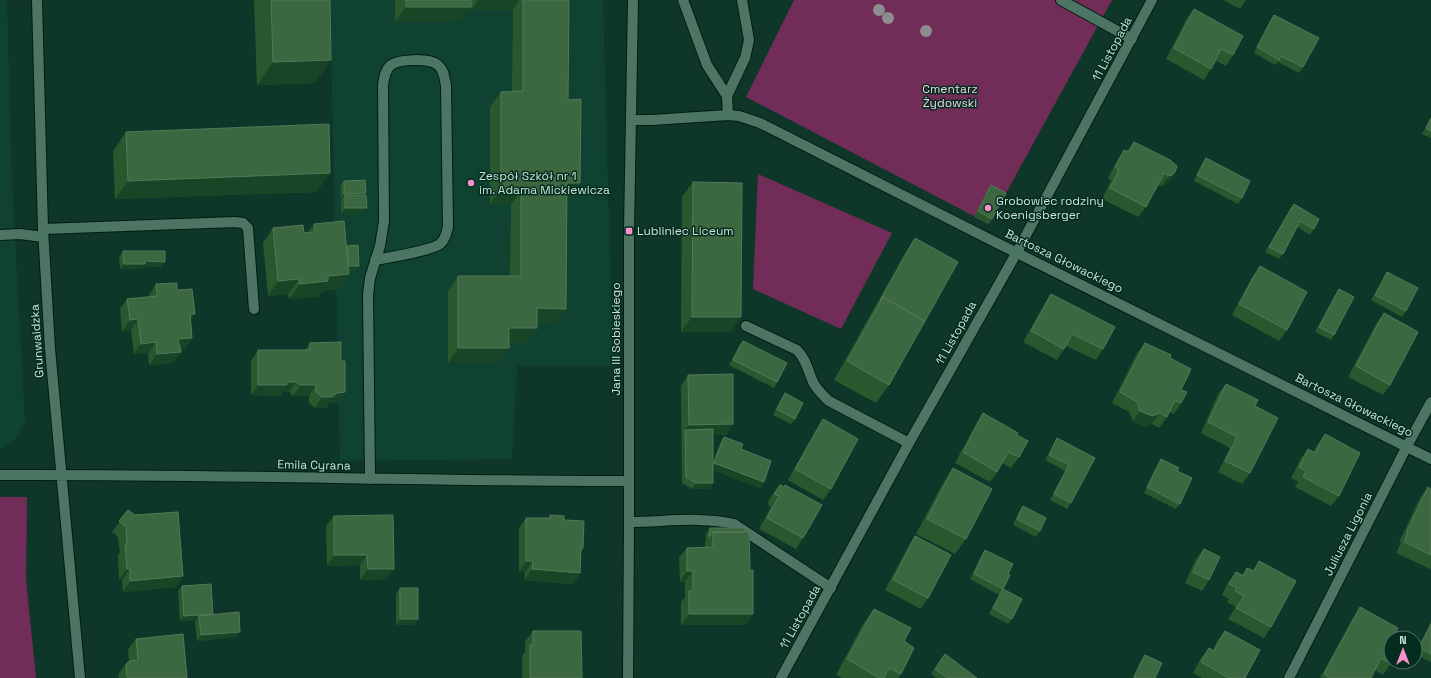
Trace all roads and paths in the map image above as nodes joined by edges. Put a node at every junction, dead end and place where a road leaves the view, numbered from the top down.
1 (37, 0) edge
2 (633, 0) edge
3 (683, 0) edge
4 (742, 0) edge
5 (1061, 0) edge
6 (1152, 0) edge
7 (1132, 39) junction
8 (727, 96) junction
9 (728, 115) junction
10 (631, 120) junction
11 (43, 233) junction
12 (0, 235) edge
13 (1017, 252) junction
14 (375, 260) junction
15 (254, 309) dead end
16 (746, 326) dead end
17 (1431, 402) edge
18 (909, 443) junction
19 (1407, 446) junction
20 (1431, 459) edge
21 (0, 474) edge
22 (62, 474) junction
23 (370, 479) junction
24 (628, 481) junction
25 (629, 522) junction
26 (830, 588) junction
27 (80, 678) edge
28 (628, 678) edge
29 (781, 678) edge
30 (1289, 678) edge

1 - 11 street, Grunwaldzka
2 - 10 street, Jana III Sobieskiego
3 - 8 street
4 - 8 street
5 - 7 street
6 - 7 street, 11 Listopada
7 - 13 street, 11 Listopada
8 - 9 street
9 - 10 street, Bartosza Głowackiego
9 - 13 street, Bartosza Głowackiego
10 - 24 street, Jana III Sobieskiego
11 - 12 street
11 - 15 street
11 - 22 street, Grunwaldzka
13 - 18 street, 11 Listopada
13 - 19 street, Bartosza Głowackiego
14 - 14 street
14 - 23 street
16 - 18 street
17 - 19 street, Juliusza Ligonia
18 - 26 street, 11 Listopada
19 - 20 street, Bartosza Głowackiego
19 - 30 street, Juliusza Ligonia
21 - 22 street, Emila Cyrana
22 - 23 street, Emila Cyrana
22 - 27 street, Grunwaldzka
23 - 24 street, Emila Cyrana
24 - 25 street, Jana III Sobieskiego
25 - 26 street
25 - 28 street, Jana III Sobieskiego
26 - 29 street, 11 Listopada

